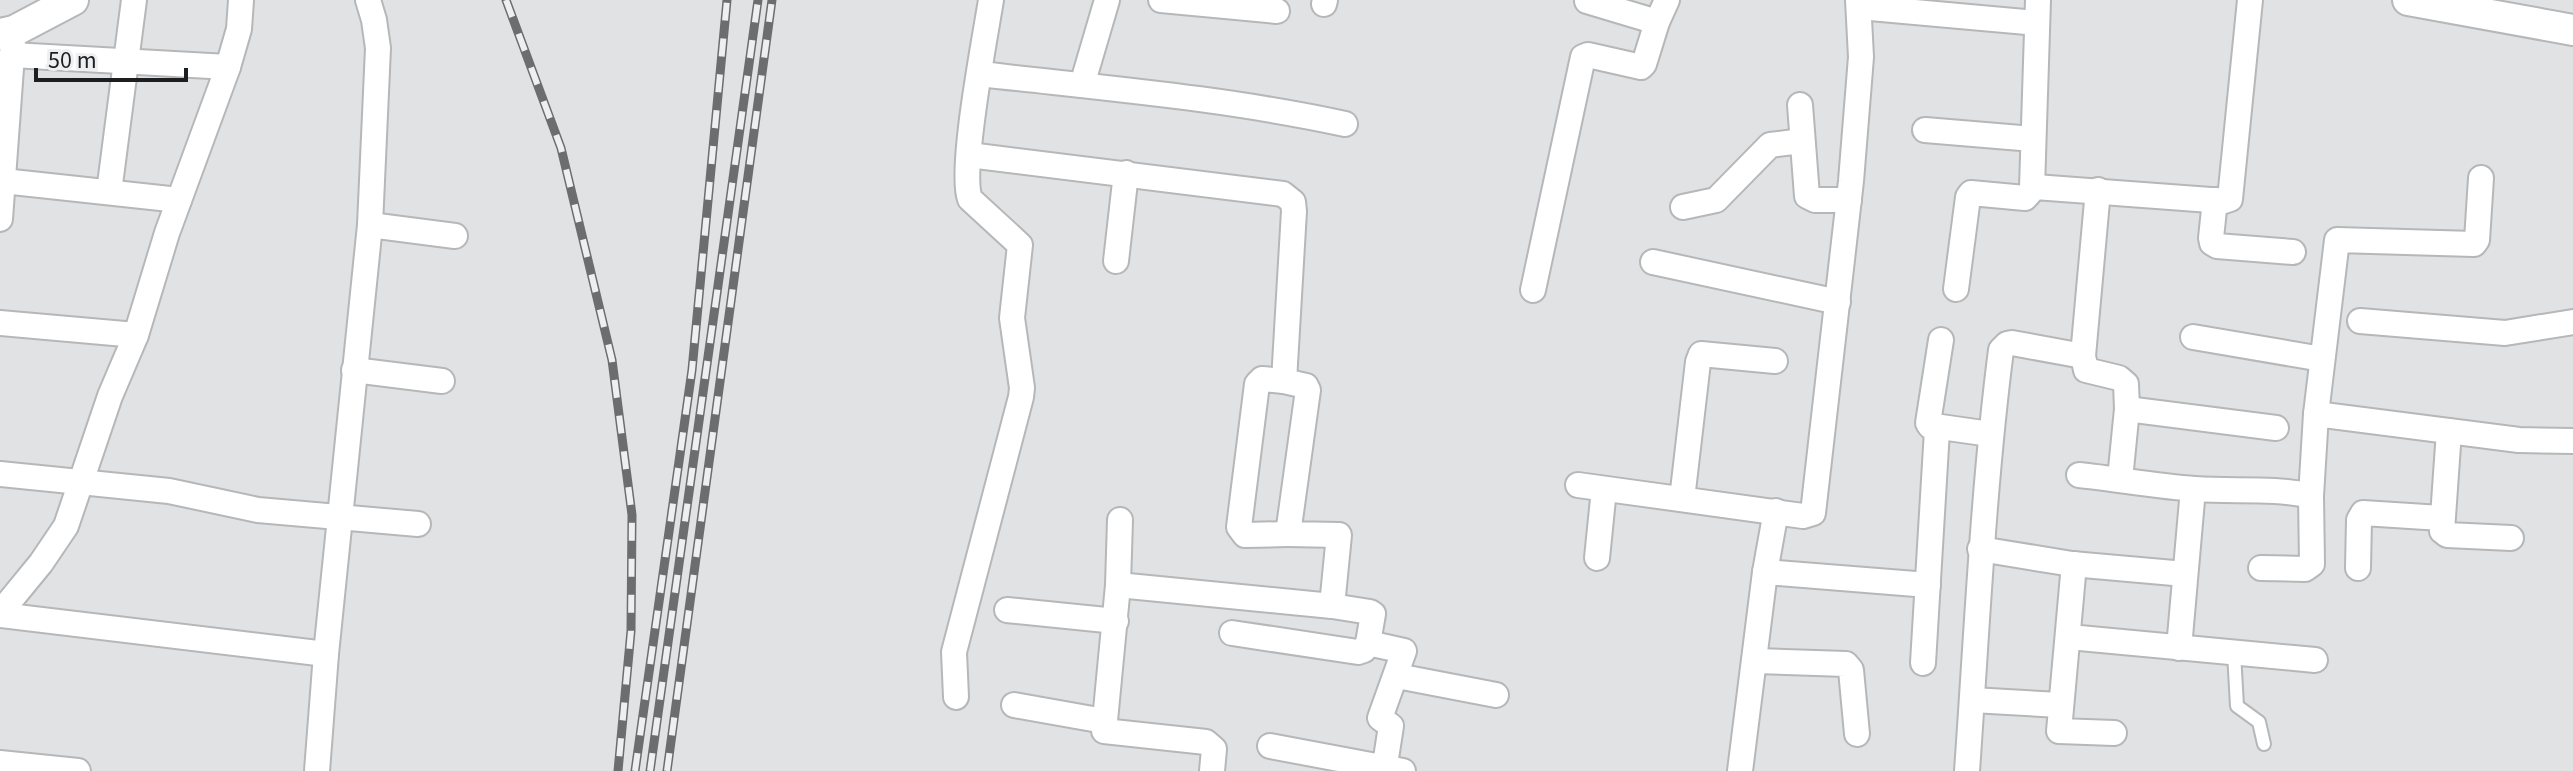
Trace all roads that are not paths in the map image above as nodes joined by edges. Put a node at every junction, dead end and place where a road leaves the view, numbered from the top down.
1 (73, 0) edge
2 (134, 0) edge
3 (241, 0) edge
4 (368, 0) edge
5 (991, 0) edge
6 (1107, 0) edge
7 (1161, 0) edge
8 (2250, 0) edge
9 (1587, 1) edge
10 (2417, 1) edge
11 (1858, 3) edge
12 (1277, 11) dead end
13 (1662, 11) edge
14 (2037, 12) edge
15 (2573, 30) edge
16 (9, 40) edge
17 (126, 61) junction
18 (228, 67) junction
19 (980, 74) junction
20 (1082, 85) junction
21 (1800, 105) dead end
22 (1345, 124) dead end
23 (1925, 130) dead end
24 (2033, 139) junction
25 (1802, 141) junction
26 (969, 155) junction
27 (1126, 173) junction
28 (2481, 178) dead end
29 (2032, 188) junction
30 (2098, 190) junction
31 (109, 192) junction
32 (1, 197) edge
33 (179, 200) junction
34 (1849, 200) junction
35 (2215, 200) junction
36 (1683, 207) dead end
37 (0, 219) edge
38 (370, 225) junction
39 (455, 236) dead end
40 (2293, 252) dead end
41 (1116, 261) dead end
42 (1653, 262) dead end
43 (1956, 289) dead end
44 (1533, 290) dead end
45 (1838, 302) junction
46 (2360, 321) dead end
47 (2573, 322) edge
48 (0, 323) edge
49 (136, 335) junction
50 (2193, 337) dead end
51 (1941, 340) dead end
52 (2083, 356) junction
53 (2322, 359) junction
54 (1775, 361) dead end
55 (354, 370) junction
56 (442, 381) dead end
57 (1284, 381) junction
58 (2127, 409) junction
59 (2316, 414) junction
60 (1939, 427) junction
61 (2276, 428) dead end
62 (2449, 431) junction
63 (1990, 434) junction
64 (2573, 441) edge
65 (0, 474) edge
66 (2079, 475) dead end
67 (2120, 479) junction
68 (81, 481) junction
69 (1578, 485) dead end
70 (1604, 489) junction
71 (2193, 489) junction
72 (2311, 496) junction
73 (1682, 499) junction
74 (1776, 511) junction
75 (342, 518) junction
76 (2441, 518) junction
77 (1120, 520) dead end
78 (418, 524) dead end
79 (1288, 534) junction
80 (2511, 538) dead end
81 (1980, 549) junction
82 (1597, 558) dead end
83 (2074, 564) junction
84 (2261, 568) dead end
85 (2358, 568) dead end
86 (1765, 572) junction
87 (2185, 574) junction
88 (1118, 585) junction
89 (1928, 585) junction
90 (1332, 606) junction
91 (1007, 610) dead end
92 (0, 614) edge
93 (1116, 621) junction
94 (1232, 633) dead end
95 (2069, 637) junction
96 (1368, 643) junction
97 (2179, 648) junction
98 (2234, 653) junction
99 (326, 654) junction
100 (2315, 660) dead end
101 (1754, 661) junction
102 (1923, 663) dead end
103 (1397, 676) junction
104 (1496, 695) dead end
105 (956, 697) dead end
106 (1972, 700) junction
107 (1014, 705) dead end
108 (2060, 705) junction
109 (1104, 721) junction
110 (2114, 733) dead end
111 (1857, 734) dead end
112 (2264, 744) dead end
113 (1270, 746) dead end
114 (0, 763) edge
115 (1390, 770) edge
116 (78, 771) edge
117 (317, 771) edge
118 (1212, 771) edge
119 (1740, 771) edge
120 (1967, 771) edge

1 - 16 street
2 - 17 street
3 - 18 street
4 - 38 street
5 - 19 street
6 - 20 street
7 - 12 street
8 - 35 street
9 - 13 street
10 - 15 street
11 - 14 street
11 - 34 street
13 - 44 street
14 - 24 street
16 - 17 street
16 - 32 street
17 - 18 street
17 - 31 street
18 - 33 street
19 - 20 street
19 - 26 street
20 - 22 street
21 - 25 street
23 - 24 street
24 - 29 street
25 - 34 street
25 - 36 street
26 - 27 street
26 - 105 street
27 - 41 street
27 - 57 street
28 - 53 street
29 - 30 street
29 - 43 street
30 - 35 street
30 - 52 street
31 - 32 street
31 - 33 street
32 - 37 street
33 - 49 street
34 - 45 street
35 - 40 street
38 - 39 street
38 - 55 street
42 - 45 street
45 - 74 street
46 - 47 street
48 - 49 street
49 - 68 street
50 - 53 street
51 - 60 street
52 - 58 street
52 - 63 street
53 - 59 street
54 - 73 street
55 - 56 street
55 - 75 street
57 - 79 street
57 - 79 street
58 - 61 street
58 - 67 street
59 - 62 street
59 - 72 street
60 - 63 street
60 - 89 street
62 - 64 street
62 - 76 street
63 - 81 street
65 - 68 street
66 - 67 street
67 - 71 street
68 - 75 street
68 - 92 street
69 - 70 street
70 - 73 street
70 - 82 street
71 - 72 street
71 - 87 street
72 - 84 street
73 - 74 street
74 - 86 street
75 - 78 street
75 - 99 street
76 - 80 street
76 - 85 street
77 - 88 street
79 - 90 street
81 - 83 street
81 - 106 street
83 - 87 street
83 - 95 street
86 - 89 street
86 - 101 street
87 - 97 street
88 - 90 street
88 - 93 street
89 - 102 street
90 - 96 street
91 - 93 street
92 - 99 street
93 - 109 street
94 - 96 street
95 - 97 street
95 - 108 street
96 - 103 street
97 - 98 street
98 - 100 street
98 - 112 lane
99 - 117 street
101 - 111 street
101 - 119 street
103 - 104 street
103 - 115 street
106 - 108 street
106 - 120 street
107 - 109 street
108 - 110 street
109 - 118 street
113 - 115 street
114 - 116 street

